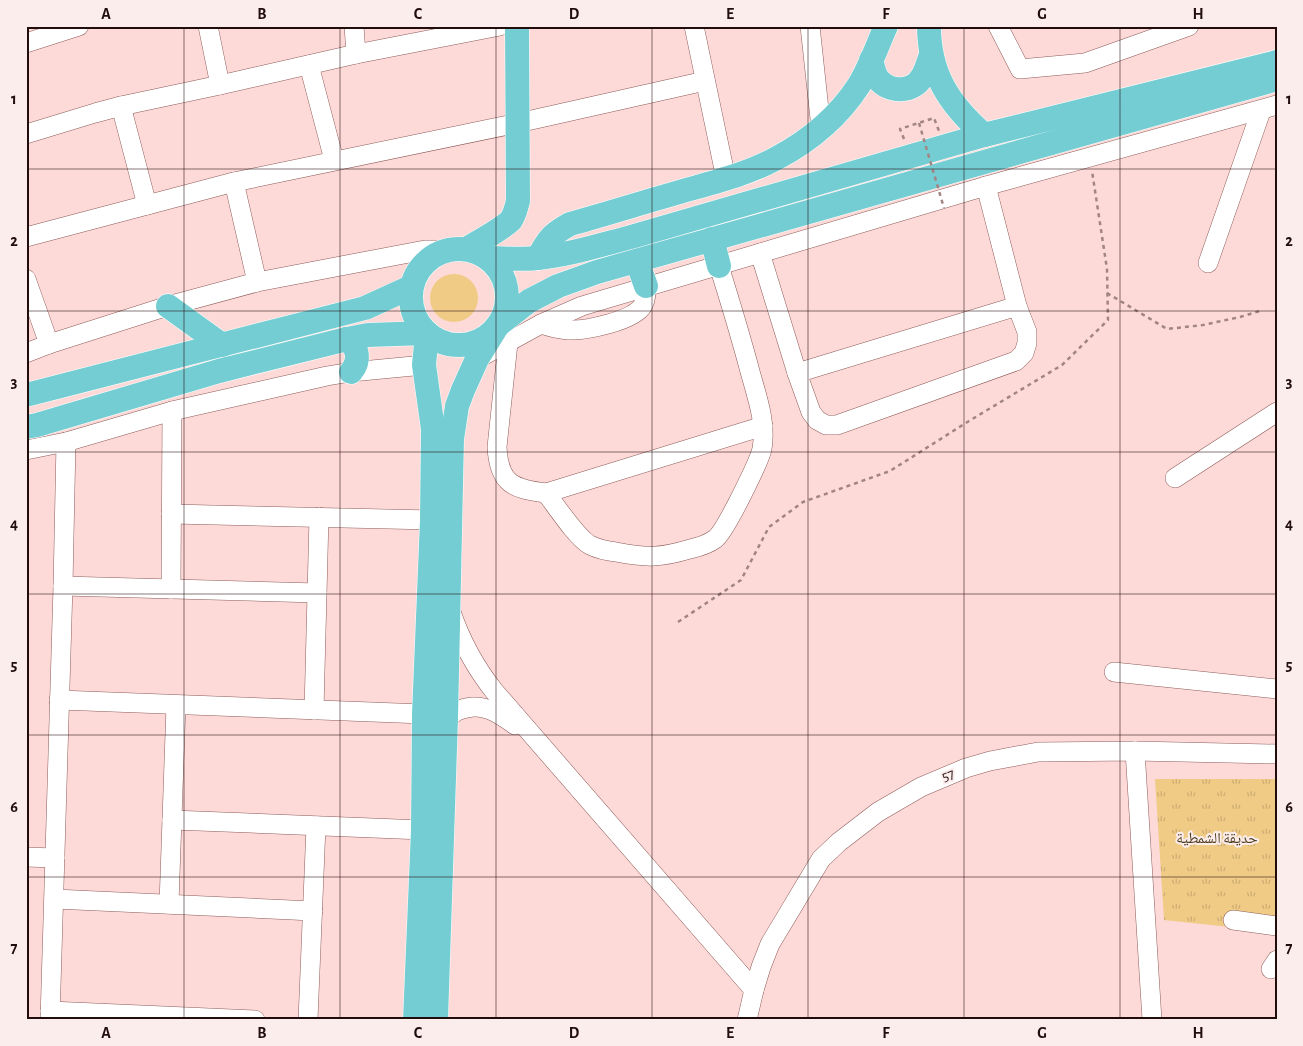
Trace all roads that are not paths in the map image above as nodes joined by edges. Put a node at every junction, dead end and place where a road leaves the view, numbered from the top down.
1 (208, 26) edge
2 (354, 26) edge
3 (500, 26) edge
4 (516, 26) edge
5 (694, 26) edge
6 (810, 26) edge
7 (886, 26) edge
8 (929, 26) edge
9 (998, 26) edge
10 (1189, 26) edge
11 (72, 27) edge
12 (26, 43) edge
13 (356, 54) junction
14 (931, 55) junction
15 (871, 60) junction
16 (1277, 62) edge
17 (309, 65) junction
18 (1277, 79) edge
19 (705, 82) junction
20 (220, 85) junction
21 (122, 106) junction
22 (1269, 108) edge
23 (518, 123) junction
24 (821, 128) junction
25 (26, 134) edge
26 (984, 135) junction
27 (334, 160) junction
28 (726, 179) junction
29 (234, 182) junction
30 (986, 186) junction
31 (147, 205) junction
32 (26, 237) edge
33 (712, 240) junction
34 (466, 252) junction
35 (760, 253) junction
36 (538, 258) junction
37 (637, 261) junction
38 (1208, 263) dead end
39 (718, 266) junction
40 (26, 279) edge
41 (257, 282) junction
42 (646, 286) junction
43 (411, 287) junction
44 (168, 306) junction
45 (1017, 306) junction
46 (427, 333) junction
47 (503, 334) junction
48 (347, 339) junction
49 (49, 344) junction
50 (222, 345) junction
51 (26, 353) edge
52 (424, 365) junction
53 (351, 372) junction
54 (797, 373) junction
55 (26, 395) edge
56 (172, 411) junction
57 (1277, 412) edge
58 (763, 426) junction
59 (26, 427) edge
60 (66, 442) junction
61 (26, 450) edge
62 (1175, 478) dead end
63 (546, 494) junction
64 (171, 514) junction
65 (320, 517) junction
66 (432, 520) junction
67 (63, 586) junction
68 (171, 589) junction
69 (317, 593) junction
70 (449, 606) junction
71 (1114, 672) dead end
72 (1277, 689) edge
73 (59, 700) junction
74 (176, 704) junction
75 (314, 710) junction
76 (435, 716) junction
77 (533, 736) junction
78 (1136, 751) junction
79 (1277, 754) edge
80 (172, 820) junction
81 (316, 826) junction
82 (423, 830) junction
83 (26, 857) edge
84 (55, 858) junction
85 (54, 899) junction
86 (168, 904) junction
87 (313, 911) junction
88 (1233, 920) dead end
89 (1277, 926) edge
90 (754, 990) junction
91 (50, 1015) edge
92 (255, 1020) edge
93 (308, 1020) edge
94 (415, 1020) edge
95 (436, 1020) edge
96 (747, 1020) edge
97 (1152, 1020) edge

1 - 20 street
2 - 13 street
3 - 13 street
4 - 23 main road
5 - 19 street
6 - 24 street
7 - 15 main road
8 - 14 main road
9 - 10 street
11 - 12 street
13 - 17 street
14 - 15 main road
14 - 26 main road
15 - 24 main road
16 - 26 main road
17 - 20 street
17 - 27 street
18 - 33 main road
19 - 23 street
19 - 28 street
20 - 21 street
21 - 25 street
21 - 31 street
22 - 30 street
22 - 38 street
23 - 27 street
23 - 34 main road
24 - 28 main road
26 - 36 main road
27 - 29 street
28 - 36 main road
29 - 31 street
29 - 41 street
30 - 35 street
30 - 45 street
31 - 32 street
33 - 37 main road
33 - 39 main road
34 - 36 main road
34 - 41 street
34 - 43 main road
34 - 47 main road
35 - 39 street
35 - 54 street
37 - 42 main road
37 - 47 main road
39 - 42 street
39 - 58 street
40 - 49 street
41 - 44 street
42 - 47 street
43 - 46 main road
43 - 50 main road
44 - 49 street
44 - 50 main road
45 - 54 street
45 - 54 street
46 - 47 main road
46 - 48 main road
46 - 52 main road
47 - 63 street
47 - 70 main road
48 - 53 main road
48 - 59 main road
49 - 51 street
50 - 55 main road
52 - 53 street
52 - 66 main road
53 - 56 street
56 - 60 street
56 - 64 street
57 - 62 street
58 - 63 street
58 - 63 street
60 - 61 street
60 - 67 street
64 - 65 street
64 - 68 street
65 - 66 street
65 - 69 street
66 - 76 main road
67 - 68 street
67 - 73 street
68 - 69 street
69 - 75 street
70 - 76 main road
70 - 77 street
71 - 72 street
73 - 74 street
73 - 84 street
74 - 75 street
74 - 80 street
75 - 76 street
76 - 77 street
76 - 82 main road
76 - 95 main road
77 - 90 street
78 - 79 street, 57
78 - 90 street, 57
78 - 97 street
80 - 81 street
80 - 86 street
81 - 82 street
81 - 87 street
82 - 94 main road
83 - 84 street
84 - 85 street
85 - 86 street
85 - 91 street
86 - 87 street
87 - 93 street
88 - 89 street
90 - 96 street, 57
91 - 92 street

